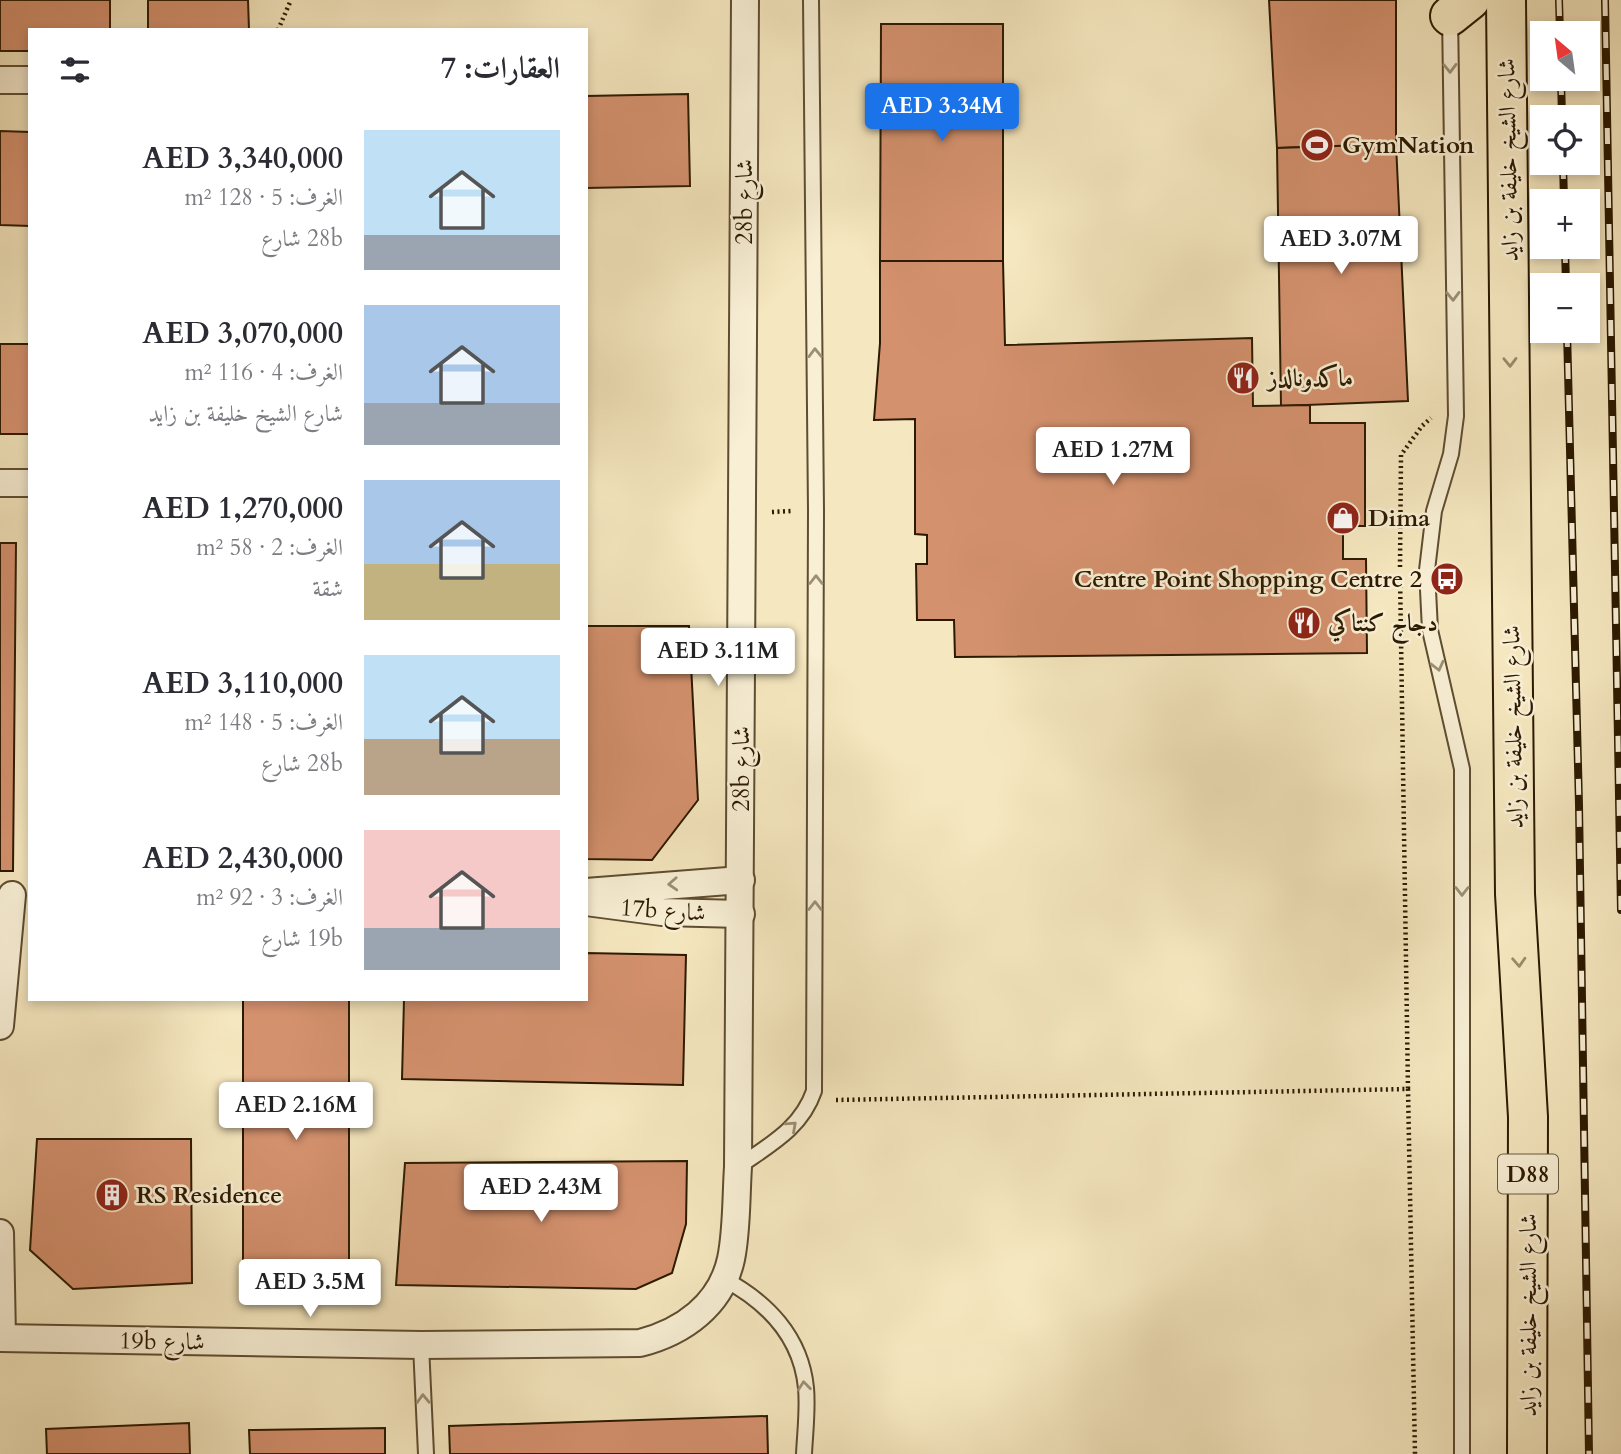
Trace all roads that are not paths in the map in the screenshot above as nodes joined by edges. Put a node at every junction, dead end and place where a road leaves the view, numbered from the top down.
1 (745, 0) edge
2 (811, 0) edge
3 (1506, 0) edge
4 (1456, 5) edge
5 (0, 80) edge
6 (28, 80) edge
7 (0, 483) edge
8 (28, 483) edge
9 (741, 880) junction
10 (588, 892) edge
11 (14, 895) edge
12 (588, 902) edge
13 (741, 914) junction
14 (0, 1026) edge
15 (738, 1167) junction
16 (0, 1233) edge
17 (724, 1279) junction
18 (1, 1338) edge
19 (421, 1345) junction
20 (619, 1345) joint
21 (426, 1454) edge
22 (804, 1454) edge
23 (1462, 1454) edge
24 (1527, 1454) edge

1 - 9 street, 28b شارع
15 -> 2 lane
3 -> 24 main road, شارع الشيخ خليفة بن زايد / D88
4 -> 23 lane
5 - 6 street
7 - 8 street
9 -> 10 street, 17b شارع
9 - 13 street, 28b شارع
11 - 14 street
12 - 13 street, 17b شارع
13 - 15 street, 28b شارع
15 - 17 street, 28b شارع
16 - 18 street
17 - 20 street, 28b شارع
22 -> 17 lane
18 - 19 street, 19b شارع
19 - 20 street, 19b شارع
21 -> 19 lane

